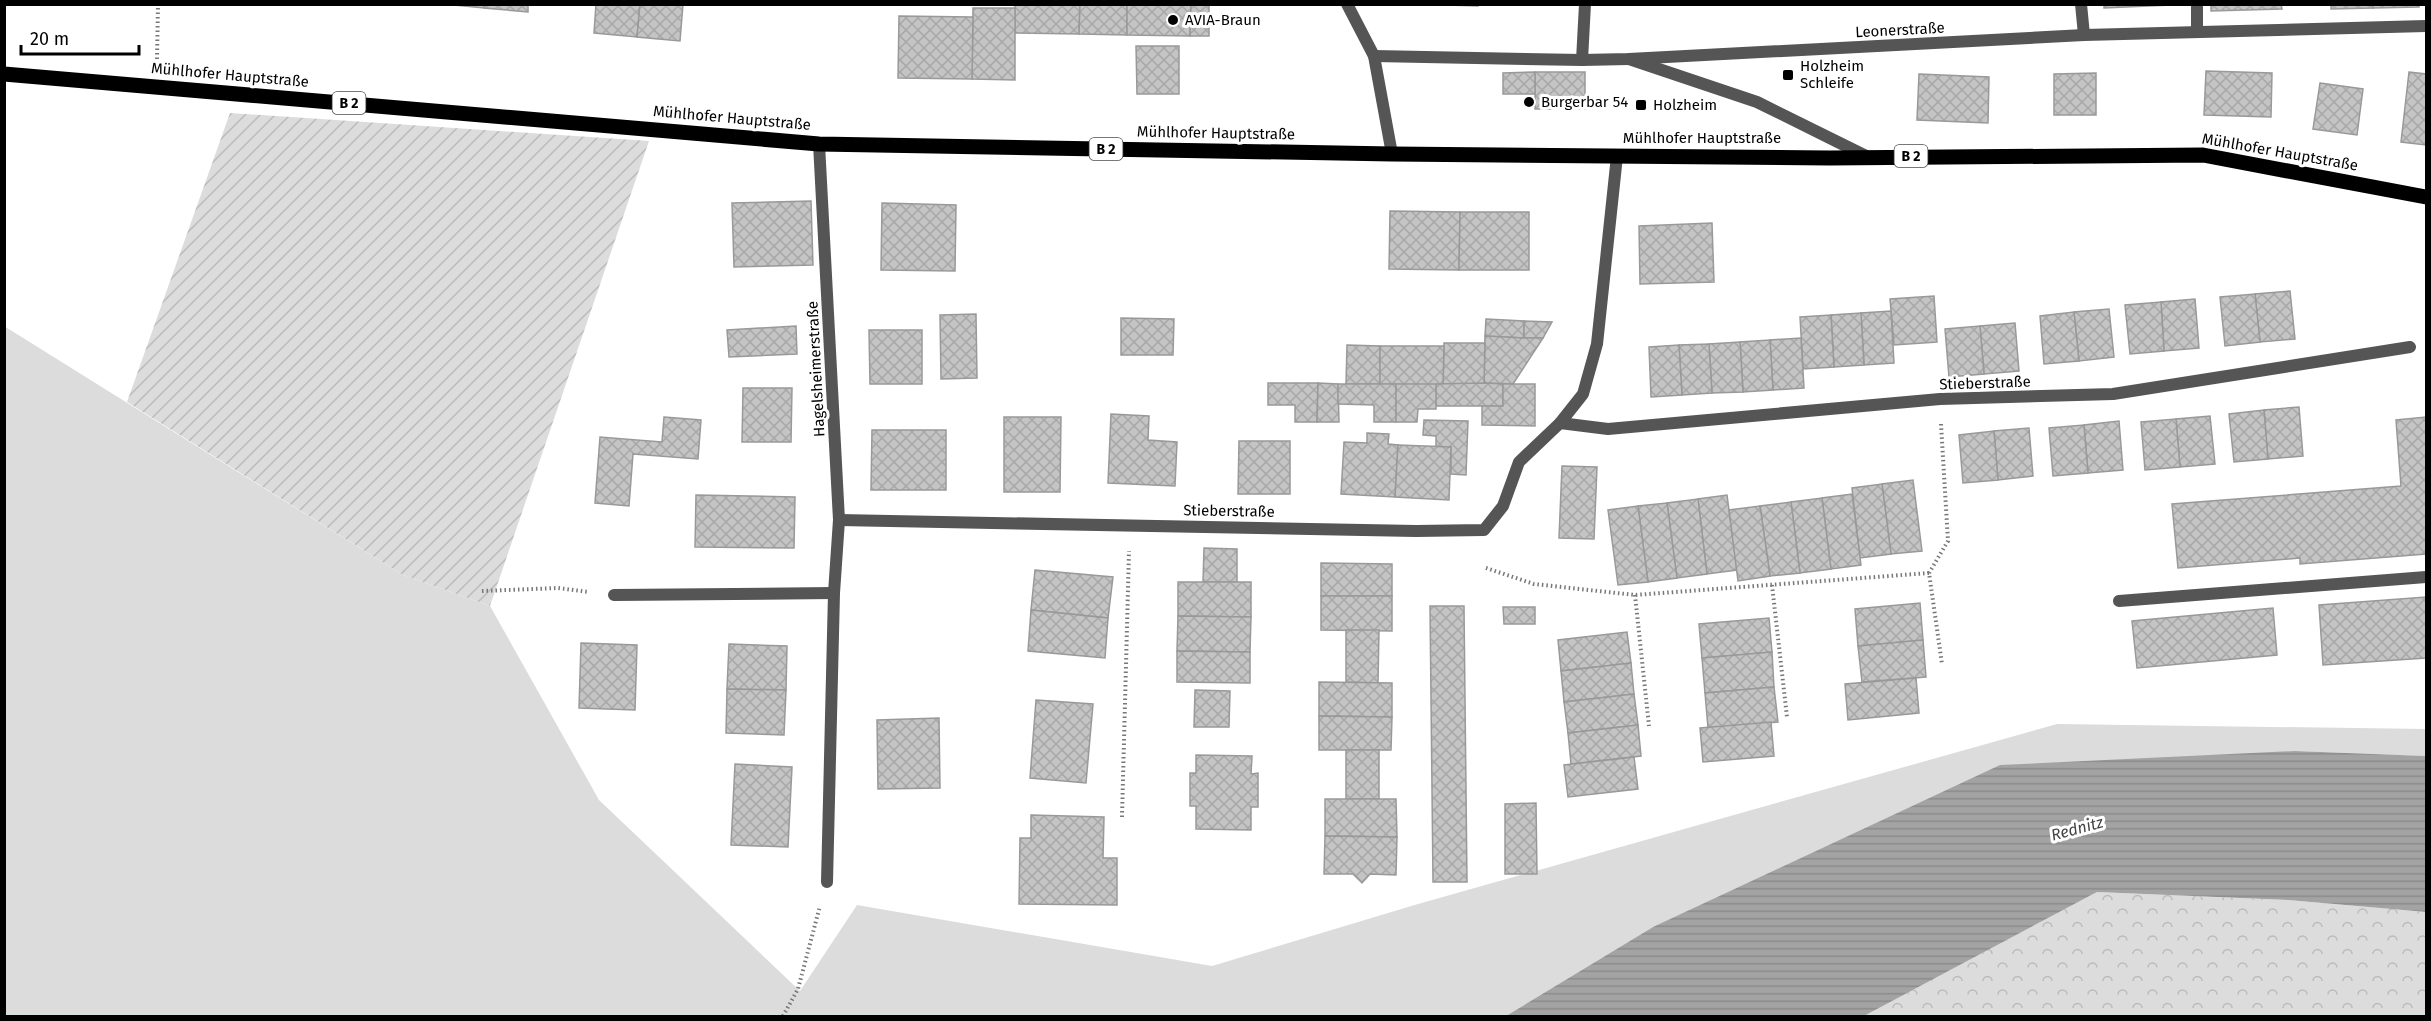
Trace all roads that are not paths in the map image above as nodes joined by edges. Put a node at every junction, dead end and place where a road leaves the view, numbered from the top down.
1 (1347, 4) edge
2 (1585, 4) edge
3 (2081, 4) edge
4 (2197, 4) edge
5 (2427, 26) edge
6 (2198, 32) junction
7 (2084, 35) junction
8 (1374, 56) junction
9 (1629, 59) junction
10 (1582, 60) junction
11 (4, 74) edge
12 (819, 144) junction
13 (1392, 154) junction
14 (1617, 156) junction
15 (1866, 156) junction
16 (2427, 197) edge
17 (2410, 346) dead end
18 (1560, 423) junction
19 (839, 520) junction
20 (2427, 577) edge
21 (834, 593) junction
22 (614, 594) road end
23 (2119, 601) dead end
24 (827, 882) road end

1 - 8 street
2 - 10 street
3 - 7 street
4 - 6 street
5 - 6 street, Leonerstraße
6 - 7 street, Leonerstraße
7 - 9 street, Leonerstraße
8 - 10 street, Leonerstraße
8 - 13 street
9 - 10 street, Leonerstraße
9 - 15 street
11 - 12 main road, Mühlhofer Hauptstraße / B 2
12 - 13 main road, Mühlhofer Hauptstraße / B 2
12 - 19 street, Hagelsheimerstraße
13 - 14 main road, Mühlhofer Hauptstraße / B 2
14 - 15 main road, Mühlhofer Hauptstraße / B 2
14 - 18 street, Stieberstraße
15 - 16 main road, Mühlhofer Hauptstraße / B 2
17 - 18 street, Stieberstraße
18 - 19 street, Stieberstraße
19 - 21 street, Hagelsheimerstraße
20 - 23 street
21 - 22 street
21 - 24 street, Hagelsheimerstraße

